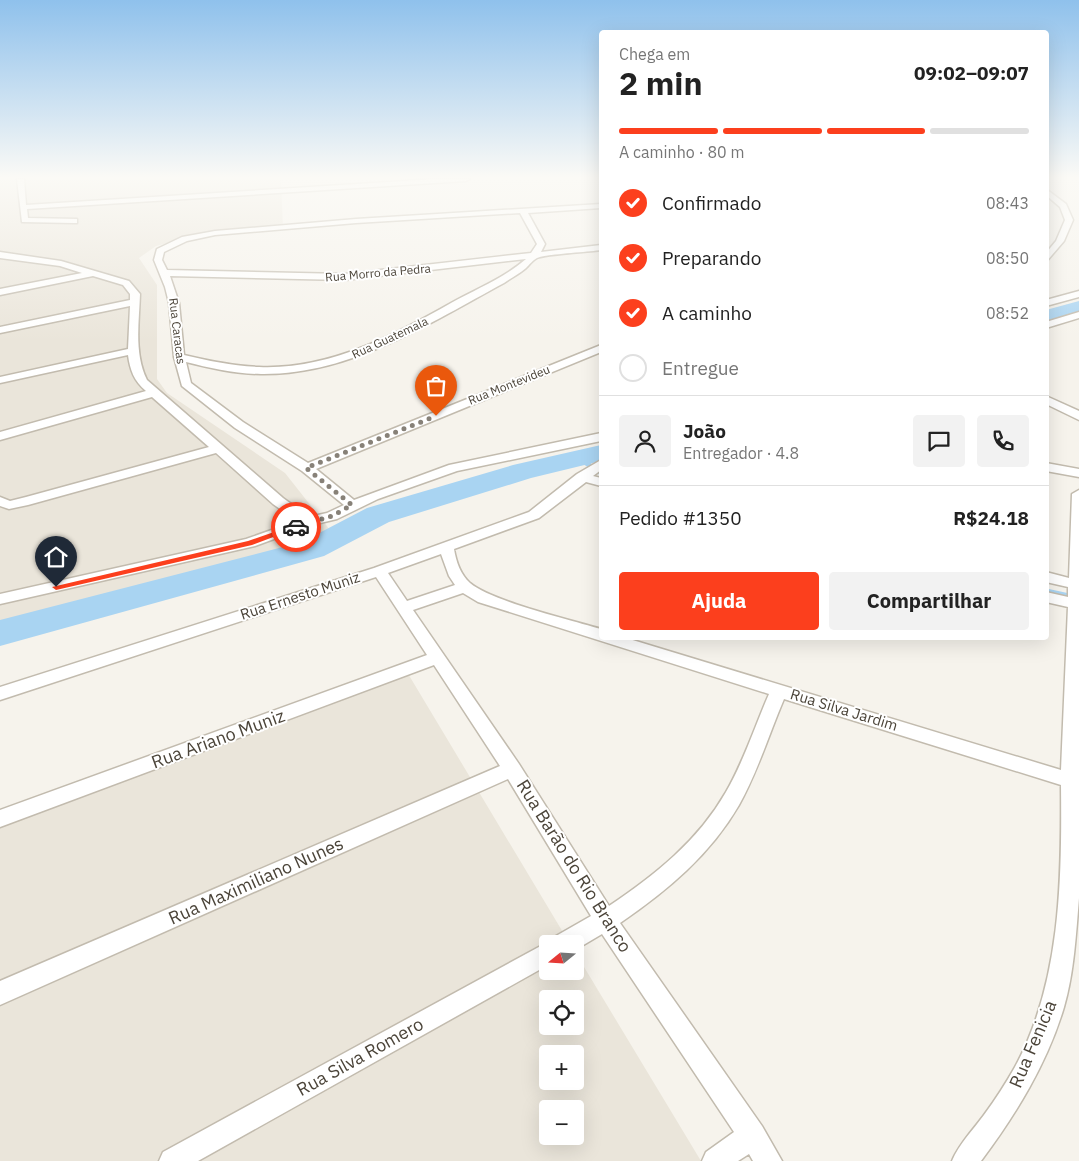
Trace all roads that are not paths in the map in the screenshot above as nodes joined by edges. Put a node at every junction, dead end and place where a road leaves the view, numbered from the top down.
1 (213, 233) edge
2 (535, 233) edge
3 (1063, 233) edge
4 (541, 244) junction
5 (599, 248) edge
6 (563, 253) junction
7 (0, 255) edge
8 (1049, 255) edge
9 (536, 256) junction
10 (94, 273) junction
11 (163, 273) junction
12 (0, 292) edge
13 (1079, 294) edge
14 (135, 302) junction
15 (1049, 302) edge
16 (1079, 316) edge
17 (1068, 320) junction
18 (1049, 324) edge
19 (1079, 325) edge
20 (0, 330) edge
21 (599, 349) edge
22 (133, 351) junction
23 (179, 357) junction
24 (0, 380) edge
25 (152, 393) junction
26 (1049, 401) edge
27 (1079, 416) edge
28 (0, 436) edge
29 (599, 437) edge
30 (219, 448) junction
31 (306, 468) junction
32 (1049, 468) edge
33 (593, 470) edge
34 (1079, 473) edge
35 (1079, 494) edge
36 (0, 501) edge
37 (352, 505) junction
38 (307, 522) junction
39 (447, 547) junction
40 (379, 571) junction
41 (1049, 578) edge
42 (465, 587) junction
43 (1076, 594) edge
44 (1049, 596) edge
45 (0, 599) edge
46 (403, 608) junction
47 (599, 634) edge
48 (616, 640) edge
49 (436, 658) junction
50 (779, 690) junction
51 (0, 694) edge
52 (512, 769) junction
53 (1075, 781) edge
54 (0, 820) edge
55 (606, 921) junction
56 (580, 935) edge
57 (539, 958) edge
58 (0, 992) edge
59 (752, 1135) junction
60 (172, 1161) edge
61 (715, 1161) edge
62 (769, 1161) edge
63 (964, 1161) edge

1 - 11 street, Rua Caracas
2 - 4 street
3 - 8 street
4 - 6 street, Rua Morro da Pedra
4 - 9 street
5 - 6 street, Rua Morro da Pedra
6 - 9 street, Rua Morro da Pedra
7 - 10 street
9 - 11 street, Rua Morro da Pedra
9 - 23 street, Rua Guatemala
10 - 12 street
10 - 14 street
11 - 23 street, Rua Caracas
13 - 15 street
14 - 20 street
14 - 22 street
16 - 17 street
17 - 18 street
17 - 19 street
21 - 31 street, Rua Montevideu
22 - 24 street
22 - 25 street
23 - 31 street, Rua Caracas
25 - 28 street
25 - 30 street
26 - 27 street
29 - 37 street
30 - 36 street
30 - 38 street
31 - 37 street, Rua Caracas
32 - 34 street
33 - 39 street, Rua Ernesto Muniz
35 - 43 street, Rua Fenicia
37 - 38 street
38 - 45 street
39 - 40 street, Rua Ernesto Muniz
39 - 42 street
40 - 46 street, Rua Barão do Rio Branco
40 - 51 street, Rua Ernesto Muniz
41 - 43 street
42 - 46 street
42 - 47 street
43 - 44 street
43 - 53 street, Rua Fenicia
46 - 49 street, Rua Barão do Rio Branco
48 - 50 street, Rua Silva Jardim
49 - 52 street, Rua Barão do Rio Branco
49 - 54 street, Rua Ariano Muniz
50 - 53 street, Rua Silva Jardim
50 - 55 street
52 - 55 street, Rua Barão do Rio Branco
52 - 58 street, Rua Maximiliano Nunes
53 - 63 street, Rua Fenicia
55 - 56 street
55 - 59 street, Rua Barão do Rio Branco
57 - 60 street, Rua Silva Romero
59 - 61 street
59 - 62 street, Rua Barão do Rio Branco

